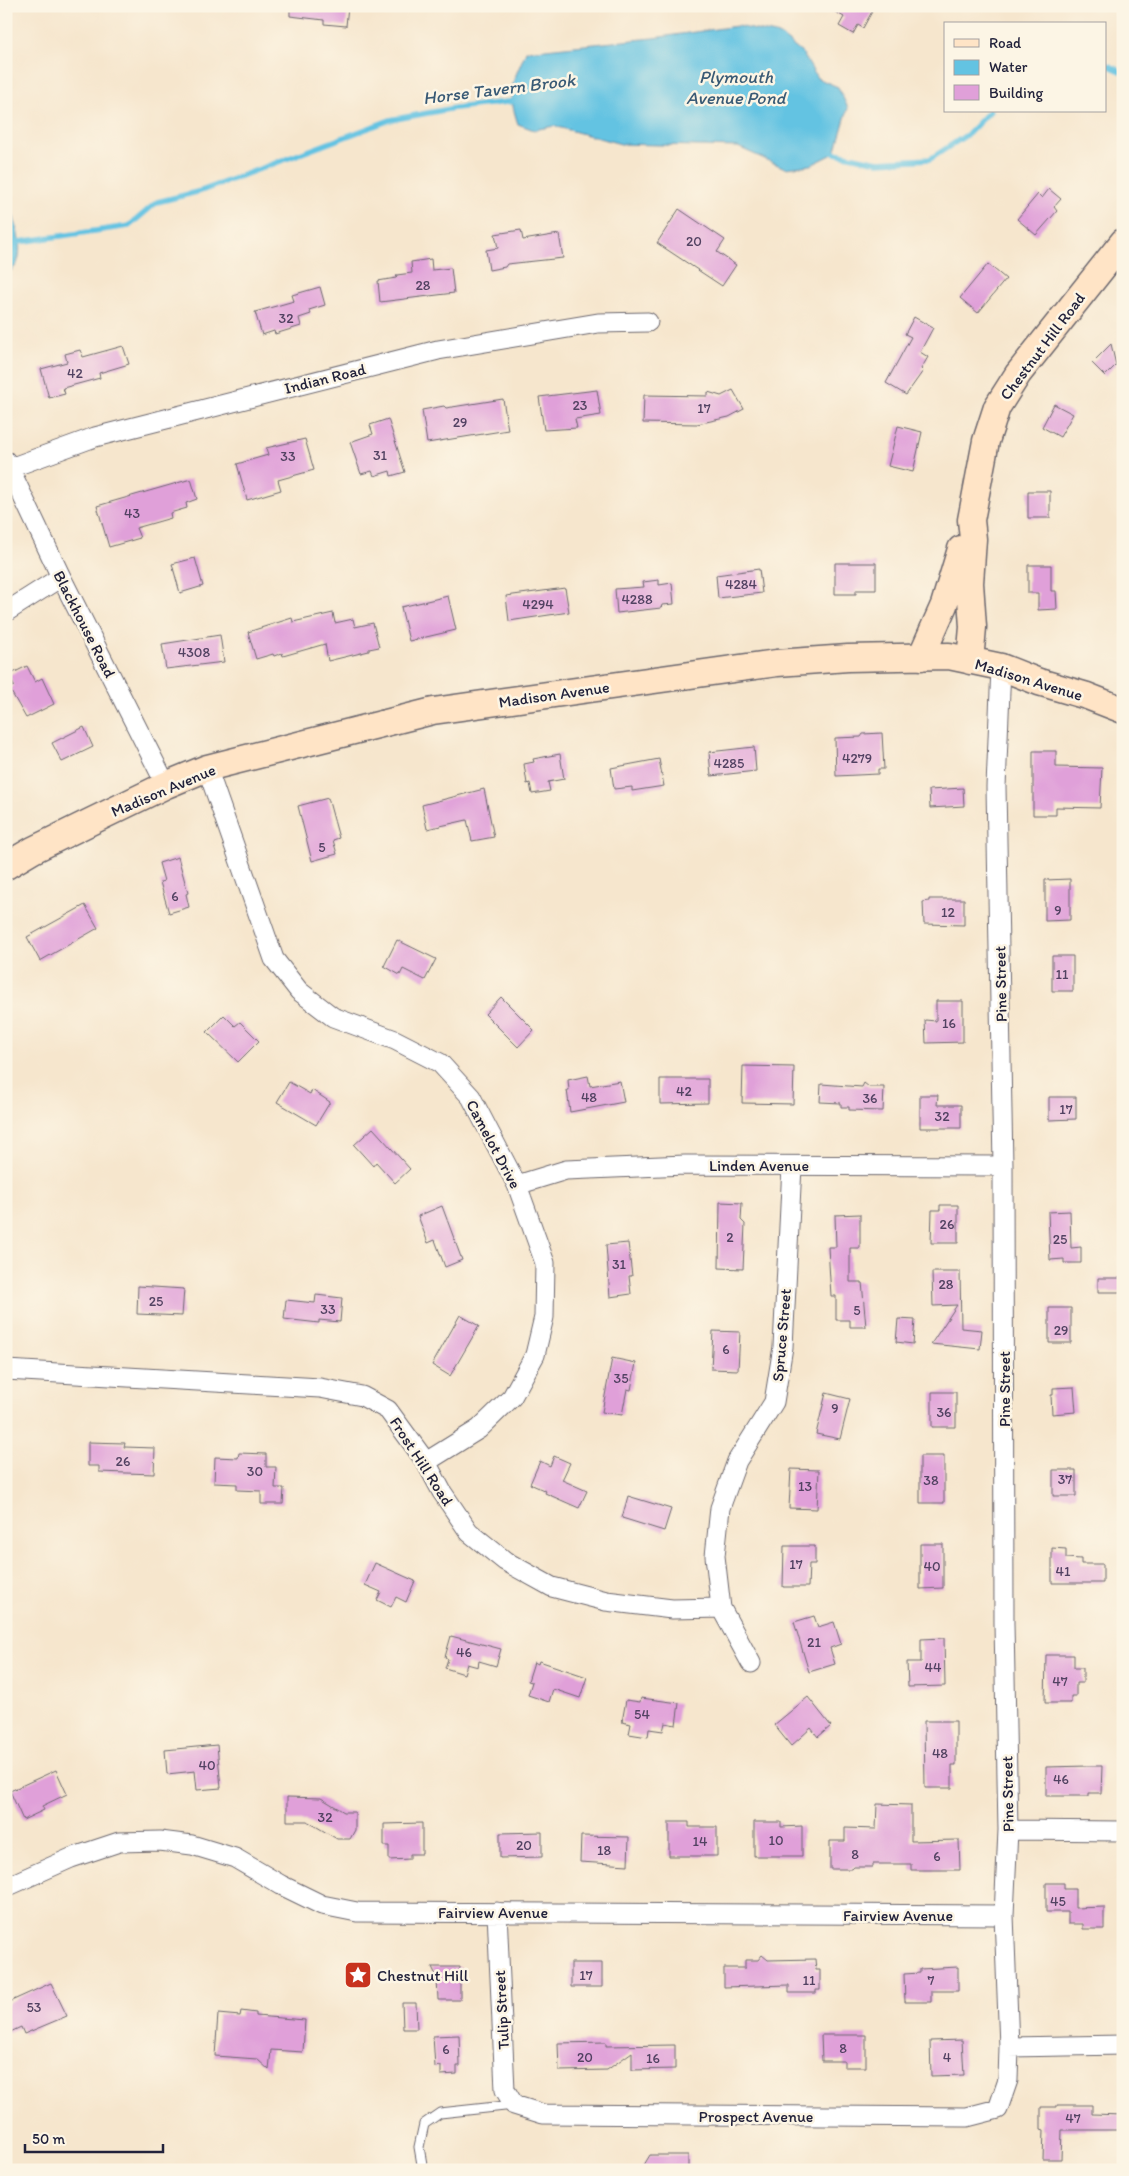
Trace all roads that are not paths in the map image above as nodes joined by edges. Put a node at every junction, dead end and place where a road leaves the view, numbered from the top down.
1 (1123, 242) edge
2 (648, 322) dead end
3 (8, 464) edge
4 (971, 520) junction
5 (61, 577) junction
6 (6, 612) edge
7 (921, 657) junction
8 (970, 660) junction
9 (1001, 667) junction
10 (1123, 710) edge
11 (208, 768) junction
12 (166, 785) junction
13 (6, 866) edge
14 (792, 1166) junction
15 (1003, 1166) junction
16 (517, 1185) junction
17 (6, 1370) edge
18 (426, 1462) junction
19 (722, 1608) junction
20 (751, 1663) dead end
21 (1008, 1830) junction
22 (1123, 1831) edge
23 (6, 1887) edge
24 (497, 1912) junction
25 (1004, 1915) junction
26 (1123, 2045) edge
27 (1009, 2047) junction
28 (514, 2104) junction
29 (998, 2108) joint
30 (423, 2170) edge

1 - 4 street, Chestnut Hill Road
2 - 3 street, Indian Road
3 - 5 street, Blackhouse Road
4 - 7 street, Chestnut Hill Road
4 - 8 street, Chestnut Hill Road
5 - 6 street
5 - 12 street, Blackhouse Road
7 - 8 street, Madison Avenue
7 - 11 street, Madison Avenue
8 - 9 street, Madison Avenue
9 - 10 street, Madison Avenue
9 - 15 street, Pine Street
11 - 12 street, Madison Avenue
11 - 16 street, Camelot Drive
12 - 13 street, Madison Avenue
14 - 15 street, Linden Avenue
14 - 16 street, Linden Avenue
14 - 19 street, Spruce Street
15 - 21 street, Pine Street
16 - 18 street, Camelot Drive
17 - 18 street, Frost Hill Road
18 - 19 street, Frost Hill Road
19 - 20 street, Spruce Street
21 - 22 street
21 - 25 street, Pine Street
23 - 24 street, Fairview Avenue
24 - 25 street, Fairview Avenue
24 - 28 street, Tulip Street
25 - 27 street, Pine Street
26 - 27 street
27 - 29 street, Pine Street
28 - 29 street, Prospect Avenue
28 - 30 lane

